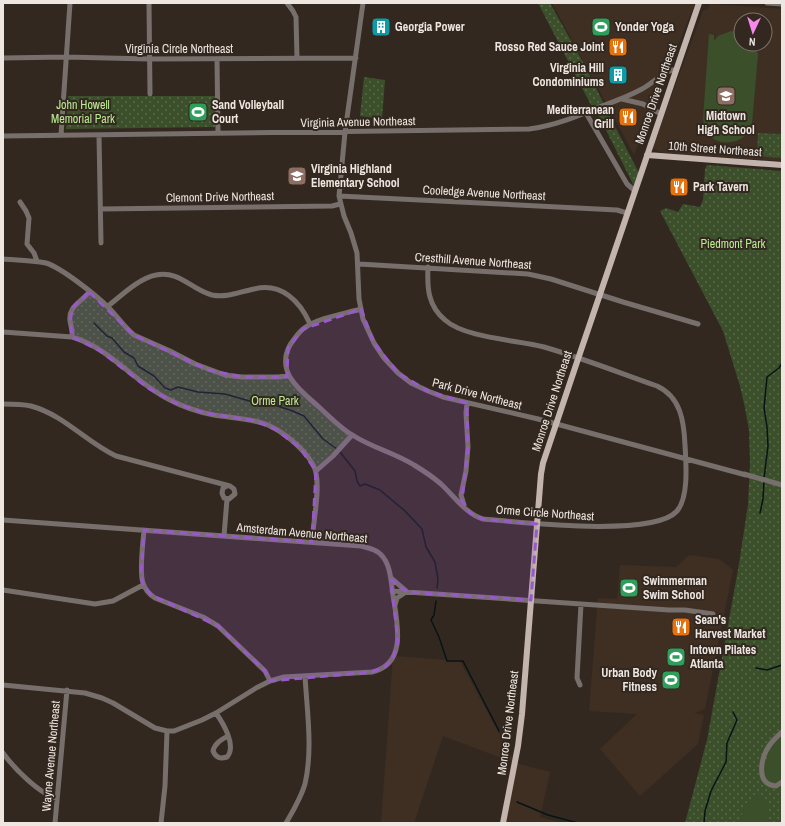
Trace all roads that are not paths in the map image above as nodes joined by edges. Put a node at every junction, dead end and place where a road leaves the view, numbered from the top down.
1 (70, 3) edge
2 (149, 3) edge
3 (287, 3) edge
4 (363, 3) edge
5 (699, 3) edge
6 (767, 3) edge
7 (782, 4) edge
8 (66, 57) junction
9 (3, 58) edge
10 (297, 58) junction
11 (356, 58) junction
12 (150, 59) junction
13 (217, 59) junction
14 (676, 70) junction
15 (150, 94) dead end
16 (621, 99) junction
17 (586, 113) junction
18 (661, 114) junction
19 (345, 132) junction
20 (218, 133) junction
21 (61, 135) junction
22 (99, 135) junction
23 (3, 136) edge
24 (647, 155) junction
25 (782, 164) edge
26 (635, 191) junction
27 (339, 196) junction
28 (20, 202) dead end
29 (340, 204) junction
30 (100, 209) junction
31 (627, 213) junction
32 (101, 243) dead end
33 (3, 259) edge
34 (37, 262) junction
35 (358, 264) junction
36 (428, 267) junction
37 (90, 292) junction
38 (599, 294) junction
39 (108, 306) junction
40 (361, 309) junction
41 (310, 324) junction
42 (698, 324) dead end
43 (3, 332) edge
44 (72, 338) junction
45 (578, 358) junction
46 (288, 375) junction
47 (467, 403) junction
48 (3, 404) edge
49 (556, 424) junction
50 (352, 435) junction
51 (685, 459) junction
52 (316, 471) junction
53 (782, 485) edge
54 (227, 486) junction
55 (227, 499) junction
56 (465, 508) junction
57 (3, 520) edge
58 (537, 524) junction
59 (144, 530) junction
60 (224, 536) junction
61 (312, 542) junction
62 (390, 578) junction
63 (143, 585) junction
64 (3, 590) edge
65 (392, 591) junction
66 (407, 592) junction
67 (531, 600) junction
68 (581, 604) junction
69 (394, 606) junction
70 (713, 614) dead end
71 (305, 676) junction
72 (270, 681) junction
73 (3, 685) edge
74 (580, 685) dead end
75 (67, 690) junction
76 (216, 712) junction
77 (167, 732) junction
78 (782, 732) edge
79 (228, 736) junction
80 (3, 753) edge
81 (782, 782) edge
82 (57, 798) junction
83 (55, 823) edge
84 (161, 823) edge
85 (286, 823) edge
86 (503, 823) edge

1 - 8 street
2 - 12 street
3 - 10 street
4 - 11 street, Park Drive Northeast
5 - 14 main road, Monroe Drive Northeast
6 - 7 street
8 - 9 street, Virginia Circle Northeast
8 - 12 street, Virginia Circle Northeast
8 - 21 street
10 - 11 street, Virginia Circle Northeast
10 - 13 street, Virginia Circle Northeast
11 - 19 street, Park Drive Northeast
12 - 13 street, Virginia Circle Northeast
12 - 15 street
13 - 20 street
14 - 16 street, Virginia Avenue Northeast
14 - 18 main road, Monroe Drive Northeast
16 - 17 street, Virginia Avenue Northeast
16 - 18 street
17 - 19 street, Virginia Avenue Northeast
17 - 26 street
18 - 24 main road, Monroe Drive Northeast
19 - 20 street, Virginia Avenue Northeast
19 - 27 street, Park Drive Northeast
20 - 22 street, Virginia Avenue Northeast
21 - 22 street, Virginia Avenue Northeast
21 - 23 street, Virginia Avenue Northeast
22 - 30 street
24 - 25 main road, 10th Street Northeast
24 - 26 main road, Monroe Drive Northeast
26 - 31 main road, Monroe Drive Northeast
27 - 29 street, Park Drive Northeast
27 - 31 street, Cooledge Avenue Northeast
28 - 34 street
29 - 30 street, Clemont Drive Northeast
29 - 35 street, Park Drive Northeast
30 - 32 street
31 - 38 main road, Monroe Drive Northeast
33 - 34 street
34 - 37 street
35 - 36 street, Cresthill Avenue Northeast
35 - 40 street, Park Drive Northeast
36 - 38 street, Cresthill Avenue Northeast
36 - 45 street, Orme Circle Northeast
37 - 39 street
37 - 44 street
38 - 42 street, Cresthill Avenue Northeast
38 - 45 main road, Monroe Drive Northeast
39 - 41 street
39 - 46 street
40 - 41 street
40 - 47 street, Park Drive Northeast
41 - 46 street
43 - 44 street
44 - 52 street
45 - 49 main road, Monroe Drive Northeast
45 - 51 street, Orme Circle Northeast
46 - 50 street, Orme Circle Northeast
47 - 49 street, Park Drive Northeast
47 - 56 street
48 - 54 street
49 - 51 street, Park Drive Northeast
49 - 58 main road, Monroe Drive Northeast
50 - 52 street
50 - 56 street, Orme Circle Northeast
51 - 53 street, Park Drive Northeast
51 - 58 street, Orme Circle Northeast
52 - 61 street
54 - 55 street
54 - 55 street
55 - 60 street
56 - 58 street, Orme Circle Northeast
57 - 59 street, Amsterdam Avenue Northeast
58 - 67 main road, Monroe Drive Northeast
59 - 60 street, Amsterdam Avenue Northeast
59 - 63 street
60 - 61 street, Amsterdam Avenue Northeast
61 - 62 street, Amsterdam Avenue Northeast
62 - 65 street, Amsterdam Avenue Northeast
62 - 66 street
63 - 64 street
63 - 72 street
65 - 66 street
65 - 69 street, Amsterdam Avenue Northeast
66 - 67 street
66 - 69 street
67 - 68 street
67 - 86 main road, Monroe Drive Northeast
68 - 70 street
68 - 74 street
69 - 71 street, Amsterdam Avenue Northeast
71 - 72 street, Amsterdam Avenue Northeast
71 - 85 street
72 - 76 street, Amsterdam Avenue Northeast
73 - 75 street
75 - 77 street
75 - 82 street, Wayne Avenue Northeast
76 - 77 street, Amsterdam Avenue Northeast
76 - 79 street
77 - 84 street
78 - 81 street
79 - 79 street
80 - 82 street
82 - 83 street, Wayne Avenue Northeast

